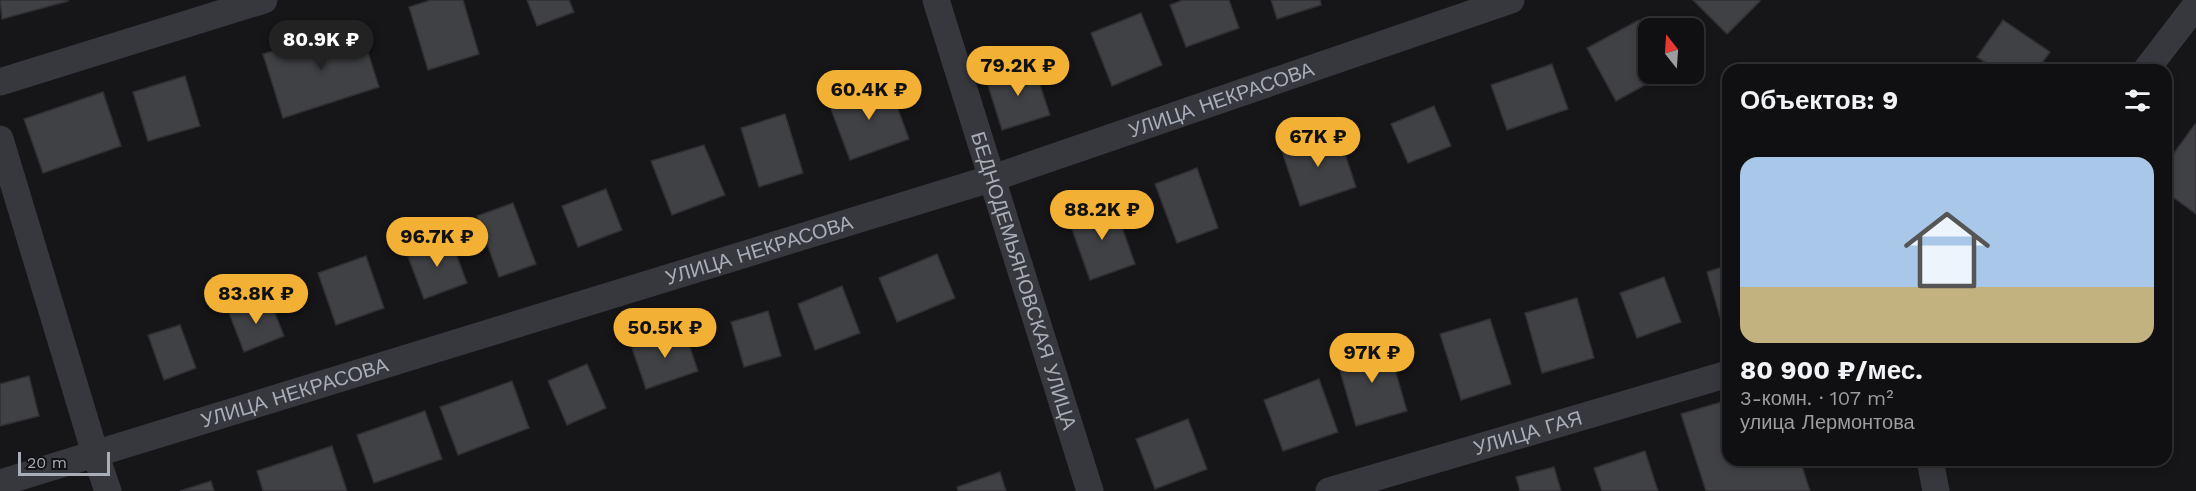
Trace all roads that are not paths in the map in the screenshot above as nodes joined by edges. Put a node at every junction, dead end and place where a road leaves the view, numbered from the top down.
1 (264, 0) edge
2 (936, 0) edge
3 (1511, 0) edge
4 (2196, 5) edge
5 (2151, 64) edge
6 (0, 82) edge
7 (0, 139) edge
8 (993, 178) junction
9 (1722, 376) edge
10 (94, 453) junction
11 (1931, 466) edge
12 (0, 483) edge
13 (108, 491) edge
14 (1090, 491) edge
15 (1329, 491) edge
16 (1936, 491) edge

1 - 6 street
2 - 8 street, БЕДНОДЕМЬЯНОВСКАЯ УЛИЦА
3 - 8 street, УЛИЦА НЕКРАСОВА
4 - 5 street
7 - 10 street
8 - 10 street, УЛИЦА НЕКРАСОВА
8 - 14 street, БЕДНОДЕМЬЯНОВСКАЯ УЛИЦА
9 - 15 street, УЛИЦА ГАЯ
10 - 12 street, УЛИЦА НЕКРАСОВА
10 - 13 street
11 - 16 street

